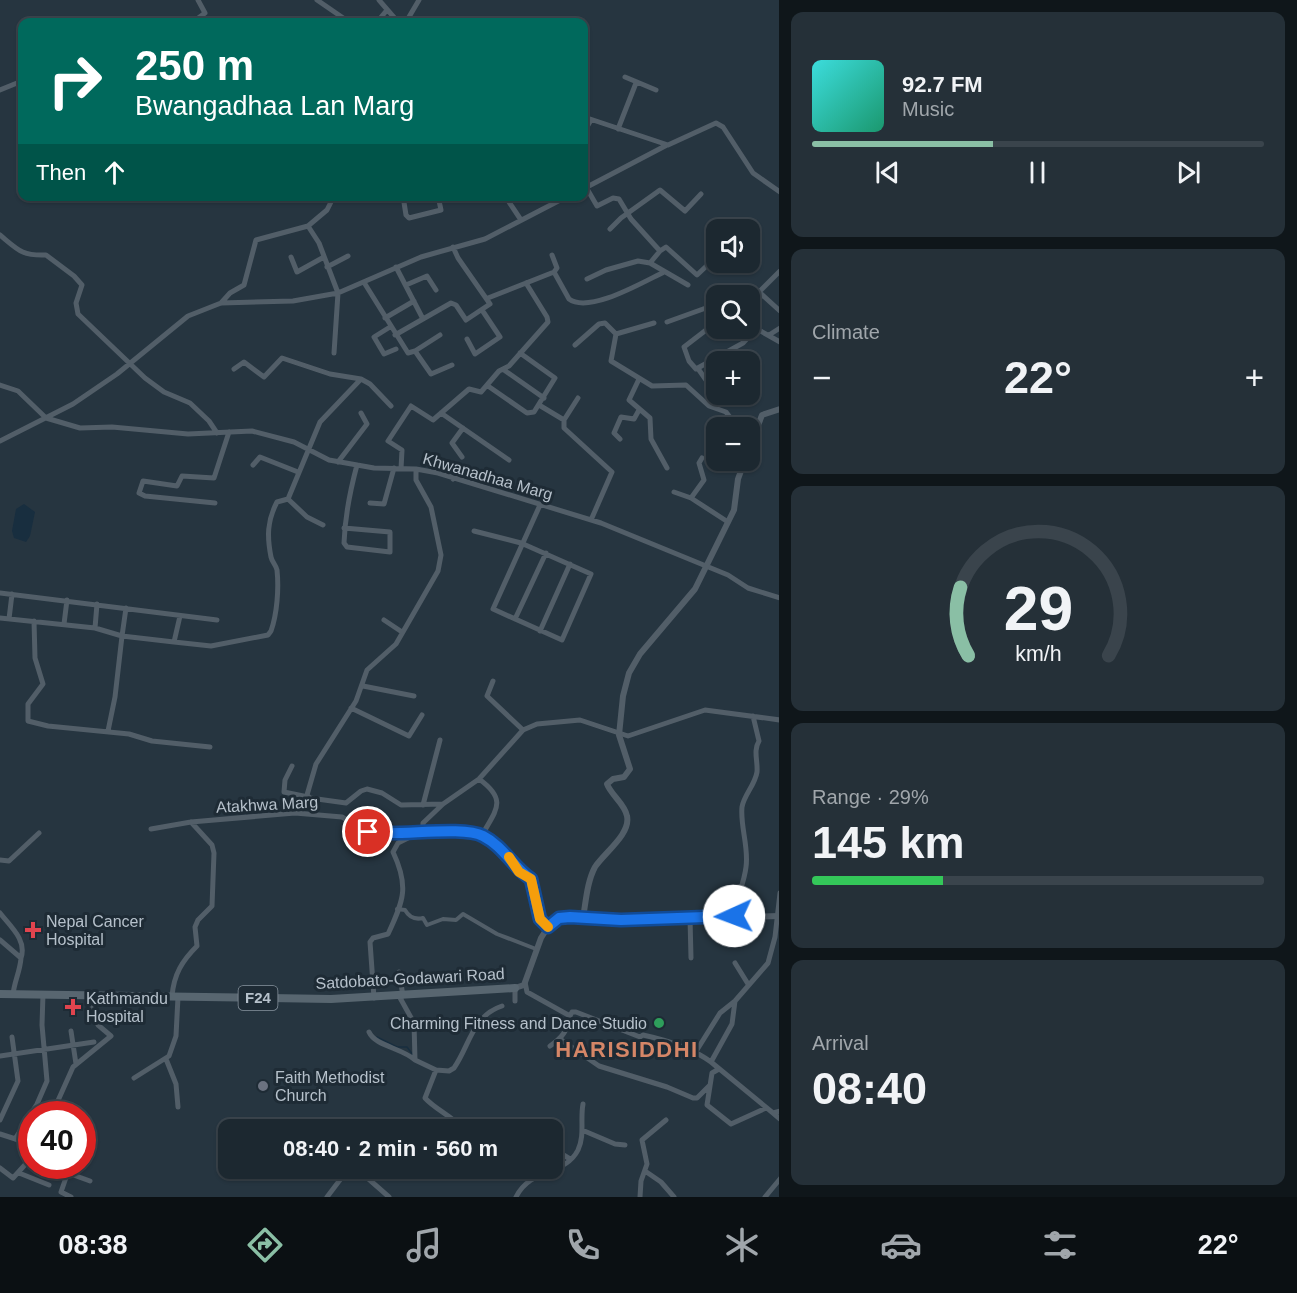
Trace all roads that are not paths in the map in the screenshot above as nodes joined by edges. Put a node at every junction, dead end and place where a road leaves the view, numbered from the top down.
1 (198, 0) edge
2 (317, 0) edge
3 (379, 0) edge
4 (420, 0) edge
5 (387, 10) junction
6 (199, 18) edge
7 (343, 18) edge
8 (380, 18) edge
9 (394, 18) edge
10 (409, 18) edge
11 (625, 77) dead end
12 (636, 83) junction
13 (18, 85) edge
14 (0, 90) edge
15 (656, 90) dead end
16 (588, 119) edge
17 (591, 120) junction
18 (588, 125) edge
19 (618, 129) junction
20 (668, 145) junction
21 (588, 186) edge
22 (779, 190) edge
23 (588, 192) edge
24 (701, 195) dead end
25 (332, 201) edge
26 (404, 201) edge
27 (439, 201) edge
28 (508, 201) edge
29 (558, 201) edge
30 (628, 212) junction
31 (521, 220) junction
32 (308, 226) junction
33 (610, 229) dead end
34 (0, 235) edge
35 (453, 247) junction
36 (660, 251) junction
37 (552, 255) dead end
38 (348, 256) dead end
39 (291, 257) dead end
40 (324, 257) junction
41 (650, 263) junction
42 (706, 266) edge
43 (327, 267) junction
44 (396, 267) junction
45 (554, 272) junction
46 (664, 272) junction
47 (779, 272) edge
48 (586, 279) dead end
49 (526, 283) junction
50 (365, 284) junction
51 (406, 285) junction
52 (688, 285) dead end
53 (436, 290) dead end
54 (338, 293) junction
55 (488, 298) junction
56 (414, 301) junction
57 (221, 303) junction
58 (706, 308) edge
59 (482, 310) junction
60 (779, 310) edge
61 (384, 318) junction
62 (423, 319) junction
63 (667, 322) dead end
64 (654, 323) dead end
65 (390, 327) junction
66 (779, 329) edge
67 (706, 330) edge
68 (760, 330) edge
69 (616, 334) junction
70 (395, 335) junction
71 (440, 335) dead end
72 (769, 335) junction
73 (467, 339) dead end
74 (746, 339) edge
75 (779, 341) edge
76 (575, 345) dead end
77 (396, 349) dead end
78 (415, 351) junction
79 (520, 352) junction
80 (334, 353) dead end
81 (128, 363) junction
82 (452, 365) dead end
83 (234, 369) dead end
84 (504, 370) junction
85 (699, 370) junction
86 (639, 379) junction
87 (361, 380) junction
88 (706, 380) edge
89 (0, 385) edge
90 (488, 386) junction
91 (544, 398) junction
92 (578, 398) dead end
93 (539, 405) junction
94 (391, 406) dead end
95 (779, 409) edge
96 (639, 410) junction
97 (441, 413) junction
98 (361, 414) dead end
99 (730, 417) edge
100 (46, 418) junction
101 (760, 419) edge
102 (564, 420) junction
103 (463, 428) junction
104 (229, 432) junction
105 (217, 433) junction
106 (620, 440) dead end
107 (0, 441) edge
108 (307, 449) junction
109 (462, 457) dead end
110 (702, 458) dead end
111 (509, 460) dead end
112 (338, 462) junction
113 (253, 465) dead end
114 (357, 465) junction
115 (394, 468) junction
116 (667, 468) dead end
117 (401, 469) junction
118 (416, 469) junction
119 (741, 471) edge
120 (298, 472) junction
121 (478, 472) dead end
122 (453, 478) junction
123 (674, 492) dead end
124 (691, 498) junction
125 (288, 499) junction
126 (216, 503) dead end
127 (370, 503) dead end
128 (540, 505) junction
129 (591, 520) junction
130 (728, 522) junction
131 (323, 525) dead end
132 (344, 528) junction
133 (474, 531) dead end
134 (521, 543) junction
135 (546, 553) junction
136 (570, 564) junction
137 (704, 568) junction
138 (0, 593) edge
139 (12, 594) junction
140 (779, 598) edge
141 (67, 600) junction
142 (97, 604) junction
143 (126, 608) junction
144 (180, 616) junction
145 (0, 618) edge
146 (9, 619) junction
147 (515, 619) junction
148 (217, 620) dead end
149 (384, 620) dead end
150 (34, 621) junction
151 (64, 624) junction
152 (95, 628) junction
153 (540, 631) junction
154 (402, 632) junction
155 (122, 636) junction
156 (174, 642) junction
157 (493, 681) dead end
158 (363, 686) junction
159 (414, 696) dead end
160 (351, 708) junction
161 (422, 715) dead end
162 (753, 716) junction
163 (779, 720) edge
164 (523, 730) junction
165 (108, 731) junction
166 (619, 735) junction
167 (440, 740) dead end
168 (210, 747) dead end
169 (292, 766) dead end
170 (479, 779) junction
171 (308, 797) junction
172 (333, 803) junction
173 (443, 804) junction
174 (423, 805) junction
175 (331, 814) junction
176 (191, 822) junction
177 (151, 829) dead end
178 (39, 832) dead end
179 (421, 833) junction
180 (482, 835) junction
181 (0, 860) edge
182 (397, 909) junction
183 (0, 913) edge
184 (734, 916) junction
185 (778, 916) edge
186 (583, 918) junction
187 (690, 918) junction
188 (548, 927) junction
189 (0, 940) edge
190 (536, 949) junction
191 (771, 954) junction
192 (779, 957) edge
193 (21, 958) junction
194 (691, 958) dead end
195 (735, 963) dead end
196 (399, 972) dead end
197 (525, 981) junction
198 (748, 984) junction
199 (515, 988) junction
200 (0, 994) edge
201 (43, 994) junction
202 (13, 995) junction
203 (88, 995) junction
204 (401, 996) junction
205 (175, 997) junction
206 (374, 998) junction
207 (515, 1001) dead end
208 (735, 1001) junction
209 (502, 1006) dead end
210 (570, 1016) junction
211 (71, 1031) dead end
212 (369, 1032) dead end
213 (12, 1037) dead end
214 (560, 1039) junction
215 (94, 1042) dead end
216 (75, 1045) junction
217 (550, 1046) dead end
218 (43, 1048) junction
219 (695, 1053) junction
220 (14, 1054) junction
221 (0, 1056) edge
222 (166, 1059) junction
223 (416, 1060) junction
224 (711, 1062) junction
225 (76, 1064) junction
226 (719, 1069) junction
227 (436, 1070) junction
228 (134, 1078) dead end
229 (709, 1086) junction
230 (58, 1101) edge
231 (583, 1104) dead end
232 (178, 1107) dead end
233 (766, 1108) junction
234 (779, 1111) edge
235 (773, 1113) junction
236 (779, 1118) edge
237 (455, 1119) edge
238 (0, 1120) edge
239 (666, 1120) dead end
240 (582, 1130) junction
241 (0, 1134) edge
242 (15, 1139) junction
243 (18, 1140) edge
244 (625, 1146) dead end
245 (563, 1155) edge
246 (570, 1160) junction
247 (0, 1168) edge
248 (645, 1171) junction
249 (18, 1174) edge
250 (34, 1179) edge
251 (66, 1179) edge
252 (84, 1179) edge
253 (341, 1179) edge
254 (369, 1179) edge
255 (779, 1180) edge
256 (90, 1181) dead end
257 (49, 1185) dead end
258 (70, 1197) edge
259 (327, 1197) edge
260 (389, 1197) edge
261 (516, 1197) edge
262 (640, 1197) edge
263 (674, 1197) edge
264 (765, 1197) edge

1 - 6 street
2 - 7 street
3 - 5 street
4 - 10 street
5 - 8 street
5 - 9 street
11 - 12 street
12 - 15 street
12 - 19 street
13 - 14 street
16 - 17 street
17 - 18 street
17 - 19 street
19 - 20 street
20 - 21 street
20 - 22 street
23 - 30 street
24 - 30 street
25 - 32 street
26 - 27 street
28 - 31 street
29 - 31 street
30 - 33 street
30 - 36 street
31 - 35 street
32 - 40 street
32 - 57 street
34 - 81 street
35 - 44 street
35 - 55 street
36 - 41 street
36 - 42 street
37 - 45 street
38 - 43 street
39 - 40 street
40 - 43 street
41 - 46 street
41 - 48 street
43 - 54 street
44 - 50 street
44 - 51 street
45 - 46 street
45 - 49 street
46 - 52 street
47 - 60 street
49 - 55 street
49 - 79 street
50 - 54 street
50 - 61 street
51 - 53 street
51 - 56 street
54 - 57 street
54 - 80 street
55 - 59 street
56 - 61 street
56 - 62 street
57 - 81 street
58 - 63 street
59 - 62 street
59 - 73 street
61 - 65 street
62 - 70 street
64 - 69 street
65 - 70 street
65 - 77 street
66 - 72 street
67 - 85 street
68 - 72 street
69 - 76 street
69 - 86 street
70 - 78 street
71 - 78 street
72 - 75 street
74 - 85 street
78 - 82 street
79 - 84 street
79 - 91 street
81 - 100 street
81 - 105 street
83 - 87 street
84 - 90 street
84 - 91 street
85 - 88 street
86 - 96 street
86 - 99 street
87 - 94 street
87 - 108 street
89 - 100 street
90 - 93 street
90 - 97 street
91 - 93 street
92 - 102 street
93 - 102 street
95 - 101 street
96 - 106 street
96 - 116 street
97 - 103 street
97 - 117 street
98 - 112 street
100 - 105 street, Khwanadhaa Marg
100 - 107 street
102 - 129 street
103 - 109 street
103 - 111 street
104 - 105 street, Khwanadhaa Marg
104 - 108 street, Khwanadhaa Marg
104 - 126 street
108 - 112 street, Khwanadhaa Marg
108 - 120 street
110 - 124 street
112 - 114 street, Khwanadhaa Marg
113 - 120 street
114 - 115 street, Khwanadhaa Marg
114 - 132 street
115 - 117 street, Khwanadhaa Marg
115 - 127 street
117 - 118 street, Khwanadhaa Marg
118 - 122 street, Khwanadhaa Marg
118 - 154 street
119 - 130 street
120 - 125 street
121 - 122 street
122 - 128 street, Khwanadhaa Marg
123 - 124 street
124 - 130 street
125 - 131 street
125 - 156 street
128 - 129 street, Khwanadhaa Marg
128 - 134 street
129 - 137 street, Khwanadhaa Marg
130 - 137 street
132 - 132 street
133 - 134 street
134 - 135 street
134 - 147 street
135 - 136 street
135 - 147 street
136 - 153 street
136 - 153 street
137 - 140 street, Khwanadhaa Marg
137 - 166 street
138 - 139 street
139 - 141 street
139 - 146 street
141 - 142 street
141 - 151 street
142 - 143 street
142 - 152 street
143 - 144 street
143 - 155 street
144 - 148 street
144 - 156 street
145 - 146 street
146 - 150 street
147 - 153 street
149 - 154 street
150 - 151 street
150 - 165 street
151 - 152 street
152 - 155 street
154 - 158 street
155 - 156 street
155 - 165 street
157 - 164 street
158 - 159 street
158 - 160 street
160 - 161 street
160 - 171 street
162 - 163 street
162 - 166 street
162 - 184 street
164 - 166 street
164 - 170 street
165 - 168 street
166 - 186 street
167 - 174 street
169 - 171 street
170 - 173 street
170 - 180 street
171 - 172 street
172 - 174 street
172 - 175 street
173 - 174 street
173 - 179 street
175 - 176 street, Atakhwa Marg
175 - 179 street, Atakhwa Marg
176 - 177 street, Atakhwa Marg
176 - 205 street
178 - 181 street
179 - 180 street, Atakhwa Marg
179 - 182 street
180 - 188 street
182 - 190 street
182 - 206 street
183 - 193 street
184 - 185 street
184 - 187 street
185 - 191 street
186 - 187 street
186 - 188 street
187 - 194 street
188 - 190 street, Satdobato-Godawari Road
189 - 193 street
190 - 197 street, Satdobato-Godawari Road
191 - 192 street
191 - 198 street
193 - 202 street
195 - 198 street
196 - 204 street
197 - 199 street, Satdobato-Godawari Road
197 - 210 street
198 - 208 street
199 - 204 main road, Satdobato-Godawari Road / F24
199 - 207 street
200 - 202 main road, Satdobato-Godawari Road / F24
201 - 202 main road, Satdobato-Godawari Road / F24
201 - 203 main road, Satdobato-Godawari Road / F24
201 - 218 street
203 - 205 main road, Satdobato-Godawari Road / F24
203 - 225 street
204 - 206 main road, Satdobato-Godawari Road / F24
204 - 223 street
205 - 206 main road, Satdobato-Godawari Road / F24
205 - 222 street
208 - 219 street
208 - 224 street
209 - 227 street
210 - 214 street
210 - 219 street
211 - 216 street
212 - 223 street
213 - 220 street
214 - 217 street
214 - 229 street
215 - 216 street
216 - 218 street
216 - 225 street
218 - 220 street
218 - 242 street
219 - 224 street
220 - 221 street
220 - 238 street
222 - 228 street
222 - 232 street
223 - 227 street
224 - 226 street
225 - 230 street
226 - 229 street
226 - 233 street
227 - 237 street
229 - 233 street
231 - 240 street
233 - 235 street
234 - 235 street
235 - 236 street
239 - 248 street
240 - 244 street
240 - 246 street
241 - 242 street
242 - 243 street
245 - 246 street
246 - 261 street
247 - 249 street
248 - 262 street
248 - 263 street
250 - 257 street
251 - 258 street
252 - 256 street
253 - 259 street
254 - 260 street
255 - 264 street

